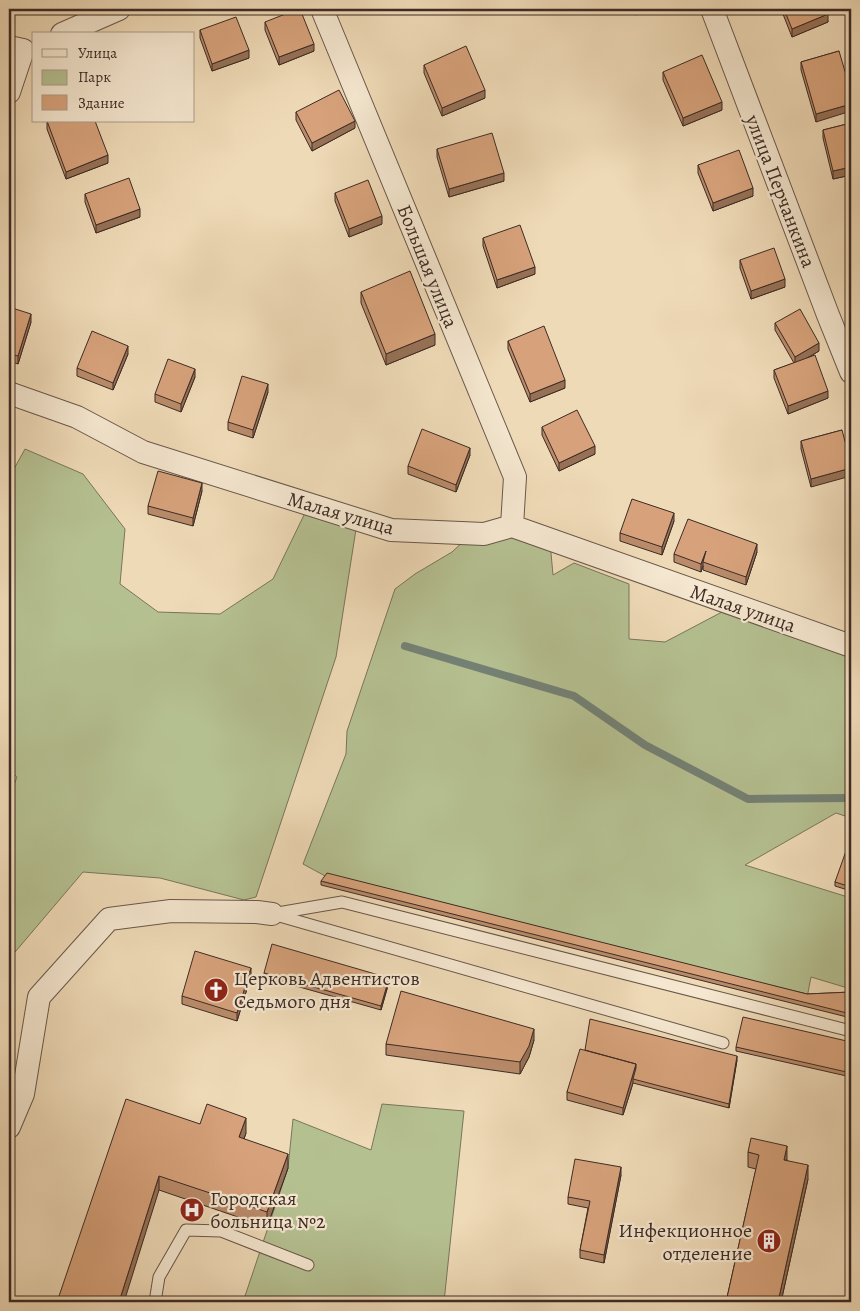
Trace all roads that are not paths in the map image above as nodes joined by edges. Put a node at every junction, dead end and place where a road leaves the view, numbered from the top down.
1 (119, 9) edge
2 (322, 9) edge
3 (712, 9) edge
4 (67, 32) edge
5 (22, 48) edge
6 (9, 92) edge
7 (851, 372) edge
8 (9, 393) edge
9 (512, 526) junction
10 (851, 646) edge
11 (272, 914) junction
12 (851, 1031) edge
13 (723, 1044) dead end
14 (9, 1127) edge
15 (308, 1265) dead end
16 (155, 1302) edge

1 - 4 street
2 - 9 street, Большая улица
3 - 7 street, улица Перчанкина
5 - 6 street
8 - 9 street, Малая улица
9 - 10 street, Малая улица
11 - 12 lane
11 - 13 lane
11 - 14 street
15 - 16 lane

